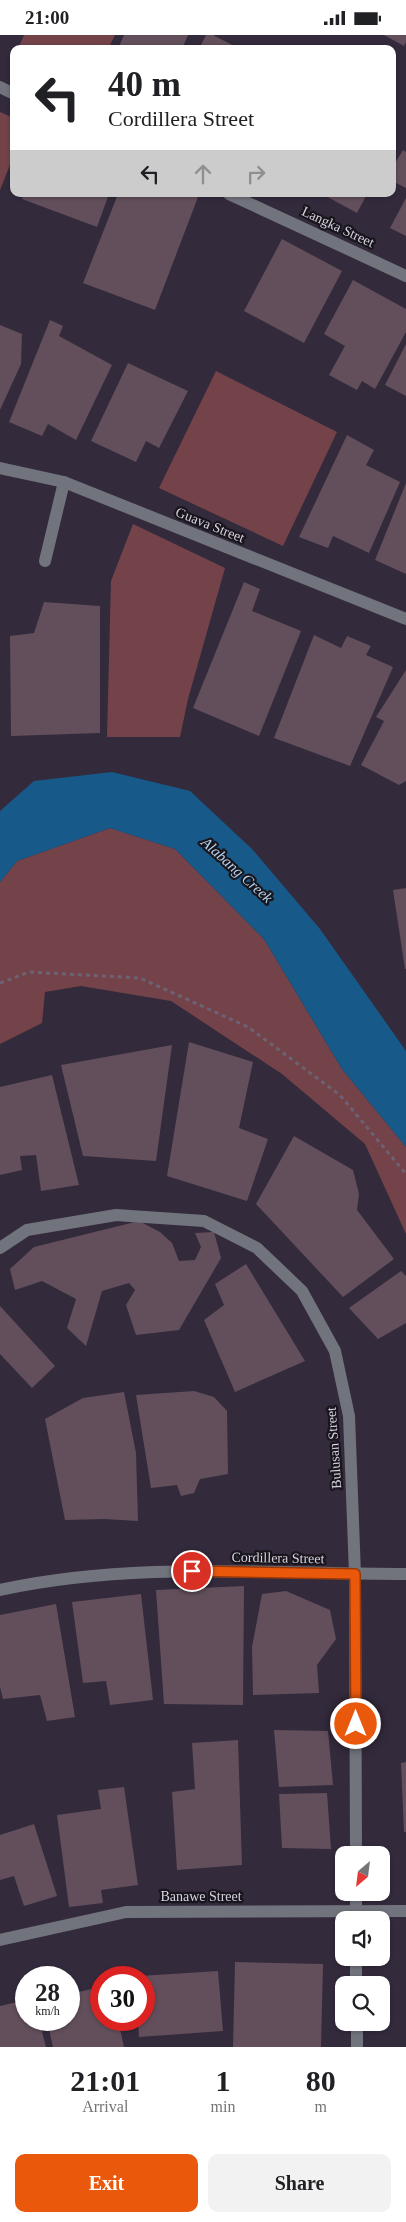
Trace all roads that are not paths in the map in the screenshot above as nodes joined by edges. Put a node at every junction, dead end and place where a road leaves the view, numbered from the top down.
1 (235, 197) edge
2 (406, 276) edge
3 (0, 468) edge
4 (64, 482) junction
5 (45, 561) dead end
6 (406, 619) edge
7 (0, 1248) edge
8 (355, 1574) junction
9 (406, 1574) edge
10 (0, 1590) edge
11 (356, 1846) edge
12 (406, 1911) edge
13 (390, 1912) edge
14 (335, 1915) edge
15 (0, 1940) edge
16 (357, 2031) edge
17 (357, 2047) edge

1 - 2 street, Langka Street
3 - 4 street, Guava Street
4 - 5 street
4 - 6 street, Guava Street
7 - 8 street, Bulusan Street
8 - 9 street, Cordillera Street
8 - 10 street, Cordillera Street
8 - 11 street, Bulusan Street
12 - 13 street, Banawe Street
14 - 15 street, Banawe Street
16 - 17 street

